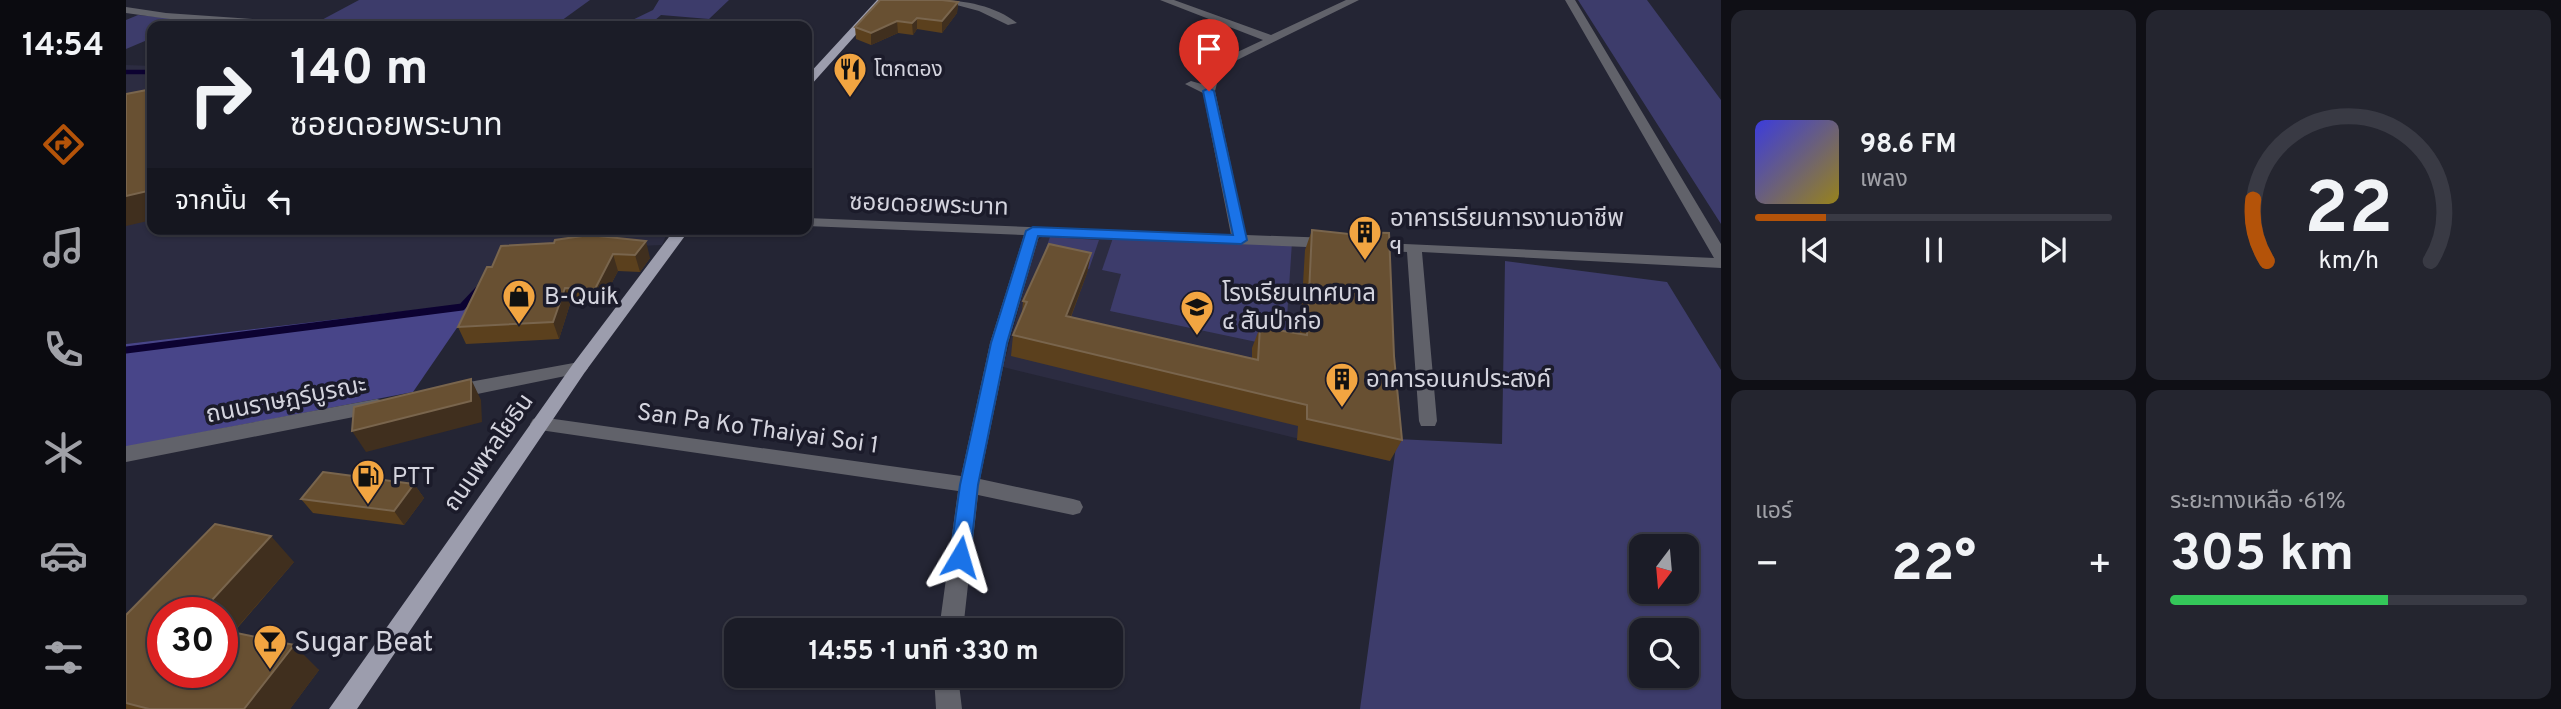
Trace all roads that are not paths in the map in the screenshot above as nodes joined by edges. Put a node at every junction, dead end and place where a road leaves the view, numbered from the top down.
1 (882, 0) edge
2 (943, 0) edge
3 (1165, 0) edge
4 (1354, 0) edge
5 (1570, 0) edge
6 (126, 10) edge
7 (237, 21) edge
8 (1012, 23) dead end
9 (1271, 40) junction
10 (812, 77) edge
11 (1191, 84) dead end
12 (1209, 91) junction
13 (812, 222) edge
14 (1033, 231) junction
15 (678, 235) edge
16 (1241, 240) junction
17 (1414, 248) junction
18 (1721, 257) edge
19 (1721, 262) edge
20 (579, 368) junction
21 (428, 396) edge
22 (400, 402) edge
23 (1427, 421) dead end
24 (540, 424) junction
25 (126, 454) edge
26 (969, 485) junction
27 (1073, 507) dead end
28 (952, 618) edge
29 (947, 688) edge
30 (342, 709) edge
31 (949, 709) edge

1 - 10 main road
2 - 8 street
3 - 9 street
4 - 9 street
5 - 18 street
6 - 7 street
9 - 12 street
11 - 12 street
12 - 16 street
13 - 14 street, ซอยดอยพระบาท
14 - 16 street, ซอยดอยพระบาท
14 - 26 street
15 - 20 main road, ถนนพหลโยธิน
16 - 17 street, ซอยดอยพระบาท
17 - 19 street, ซอยดอยพระบาท
17 - 23 street
20 - 21 street
20 - 24 main road, ถนนพหลโยธิน
22 - 25 street, ถนนราษฎร์บูรณะ
24 - 26 street, San Pa Ko Thaiyai Soi 1
24 - 30 main road, ถนนพหลโยธิน
26 - 27 street, San Pa Ko Thaiyai Soi 1
26 - 28 street
29 - 31 street

